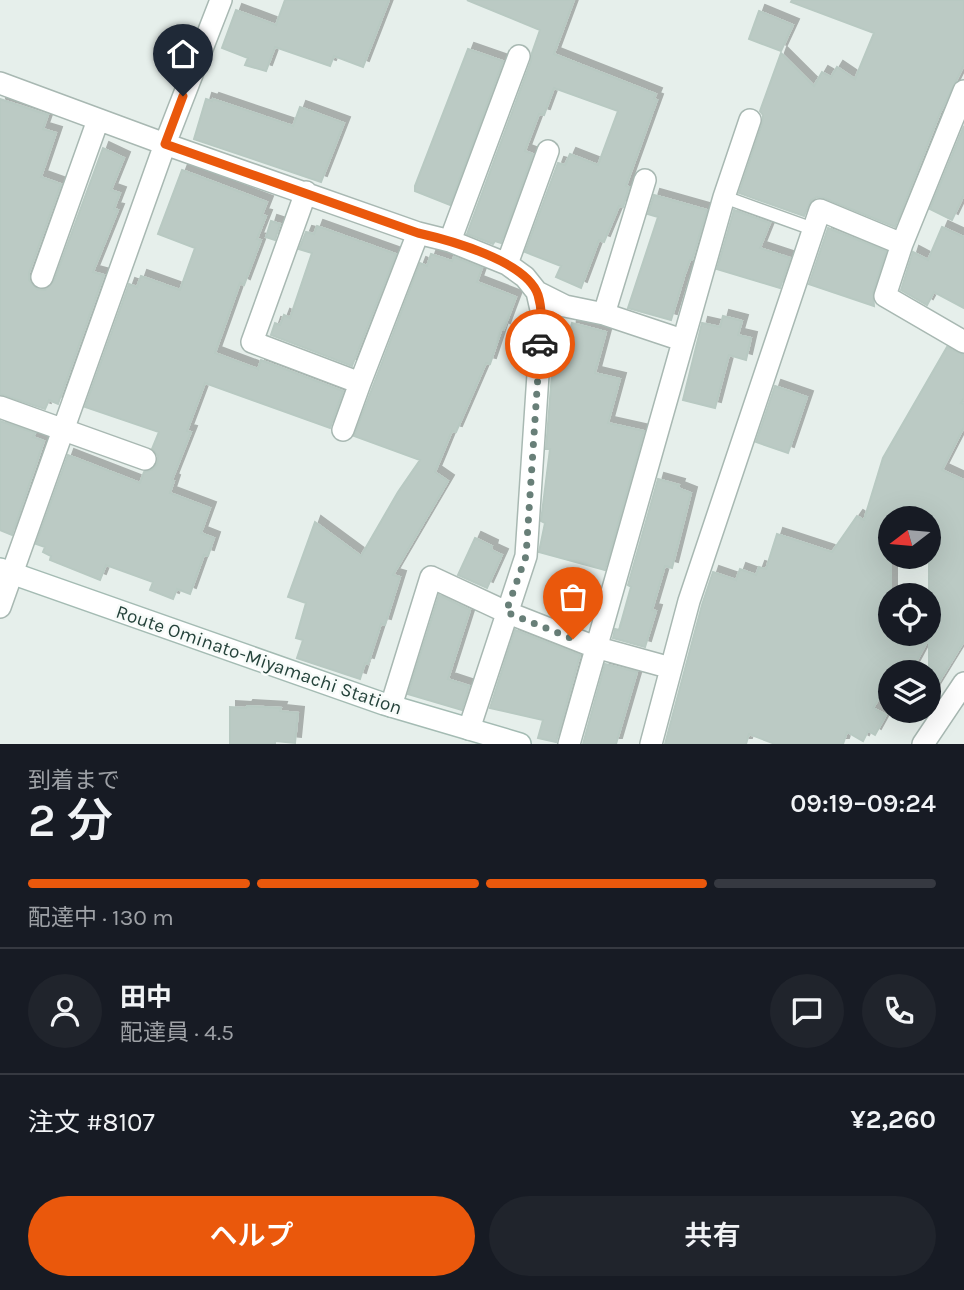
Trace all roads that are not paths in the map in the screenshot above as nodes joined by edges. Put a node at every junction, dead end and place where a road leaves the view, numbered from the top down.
1 (220, 0) edge
2 (519, 56) dead end
3 (0, 83) edge
4 (964, 91) edge
5 (98, 120) junction
6 (750, 120) dead end
7 (165, 144) junction
8 (548, 151) dead end
9 (645, 180) dead end
10 (306, 192) junction
11 (724, 197) junction
12 (813, 229) junction
13 (418, 233) junction
14 (450, 241) junction
15 (902, 244) junction
16 (507, 264) junction
17 (41, 277) dead end
18 (537, 292) junction
19 (604, 314) junction
20 (682, 340) junction
21 (964, 342) edge
22 (360, 383) junction
23 (0, 407) edge
24 (343, 430) dead end
25 (63, 431) junction
26 (145, 459) dead end
27 (6, 572) edge
28 (0, 607) edge
29 (506, 612) junction
30 (595, 648) junction
31 (671, 668) junction
32 (964, 682) edge
33 (391, 706) junction
34 (469, 729) junction
35 (520, 744) edge
36 (569, 744) edge
37 (651, 744) edge
38 (923, 744) edge

1 - 7 street
2 - 14 street
3 - 5 street
4 - 15 street
5 - 7 street
5 - 17 street
6 - 11 street
7 - 10 street
7 - 25 street
8 - 16 street
9 - 19 street
10 - 13 street
10 - 22 street
11 - 12 lane
11 - 20 street
12 - 15 street
12 - 31 street
13 - 14 street
13 - 22 street
14 - 16 street
15 - 21 street
16 - 18 street
18 - 19 street
18 - 29 street
19 - 20 street
20 - 30 street
22 - 24 street
23 - 25 street
25 - 26 street
25 - 27 street
27 - 28 street
27 - 33 street, Route Ominato-Miyamachi Station
29 - 30 street
29 - 33 street
29 - 34 street
30 - 31 street
30 - 36 street
31 - 37 street
32 - 38 street
33 - 34 street, Route Ominato-Miyamachi Station
34 - 35 street, Route Ominato-Miyamachi Station

